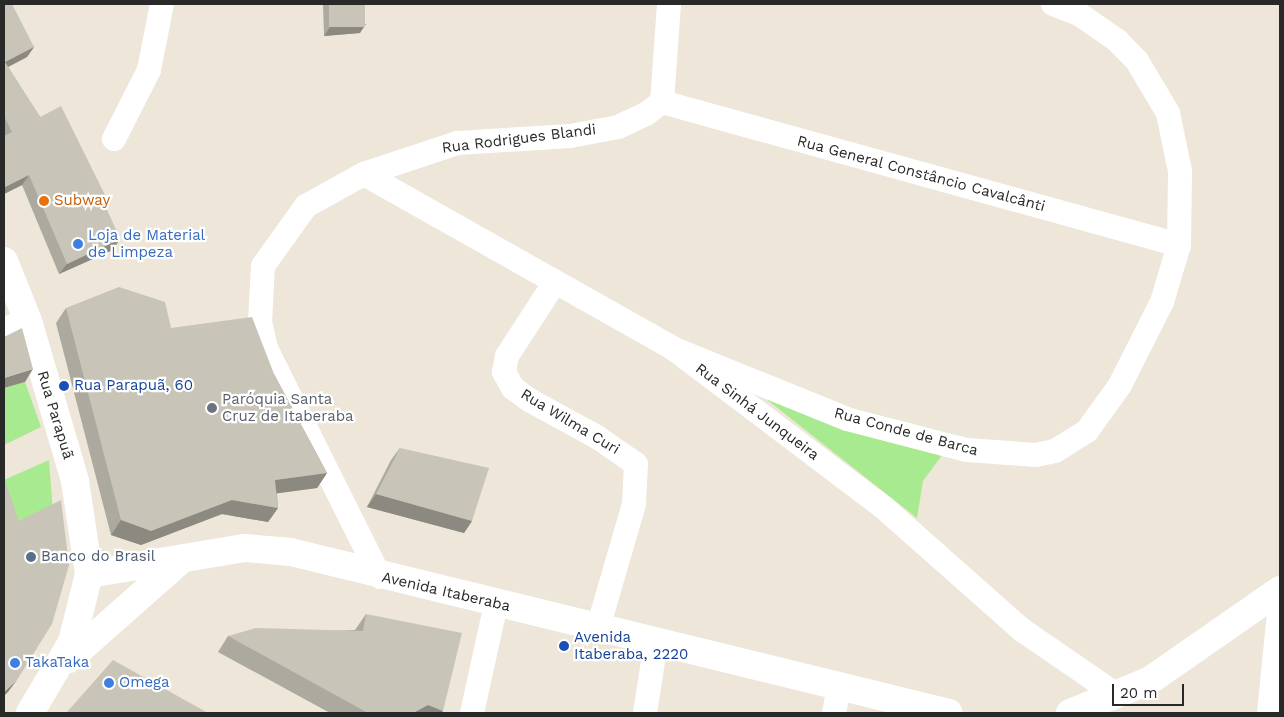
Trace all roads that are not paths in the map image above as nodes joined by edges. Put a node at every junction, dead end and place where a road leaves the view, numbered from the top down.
1 (162, 4) edge
2 (669, 4) edge
3 (1053, 4) edge
4 (662, 102) junction
5 (114, 139) dead end
6 (364, 174) junction
7 (1179, 245) junction
8 (4, 261) edge
9 (555, 282) junction
10 (16, 325) edge
11 (674, 349) junction
12 (186, 556) junction
13 (89, 574) junction
14 (380, 577) junction
15 (1280, 590) edge
16 (1280, 603) edge
17 (496, 604) junction
18 (598, 628) junction
19 (656, 642) junction
20 (59, 668) junction
21 (1118, 696) junction
22 (837, 700) edge
23 (30, 713) edge
24 (472, 713) edge
25 (645, 713) edge
26 (949, 713) edge
27 (1070, 713) edge
28 (1269, 713) edge

1 - 5 street
2 - 4 street
3 - 7 street, Rua Conde de Barca
4 - 6 street, Rua Rodrigues Blandi
4 - 7 street, Rua General Constâncio Cavalcânti
6 - 9 street, Rua Sinhá Junqueira
6 - 14 street, Rua Rodrigues Blandi
7 - 11 street, Rua Conde de Barca
8 - 10 main road, Rua Parapuã
9 - 11 street, Rua Sinhá Junqueira
9 - 18 street, Rua Wilma Curi
10 - 13 main road, Rua Parapuã
11 - 21 street, Rua Sinhá Junqueira
12 - 13 main road, Avenida Itaberaba
12 - 14 main road, Avenida Itaberaba
12 - 20 main road
13 - 20 main road
14 - 17 main road, Avenida Itaberaba
15 - 21 main road
16 - 28 street
17 - 18 main road, Avenida Itaberaba
17 - 24 street
18 - 19 main road, Avenida Itaberaba
19 - 22 main road, Avenida Itaberaba
19 - 25 street
20 - 23 main road
21 - 27 main road
22 - 26 main road, Avenida Itaberaba

